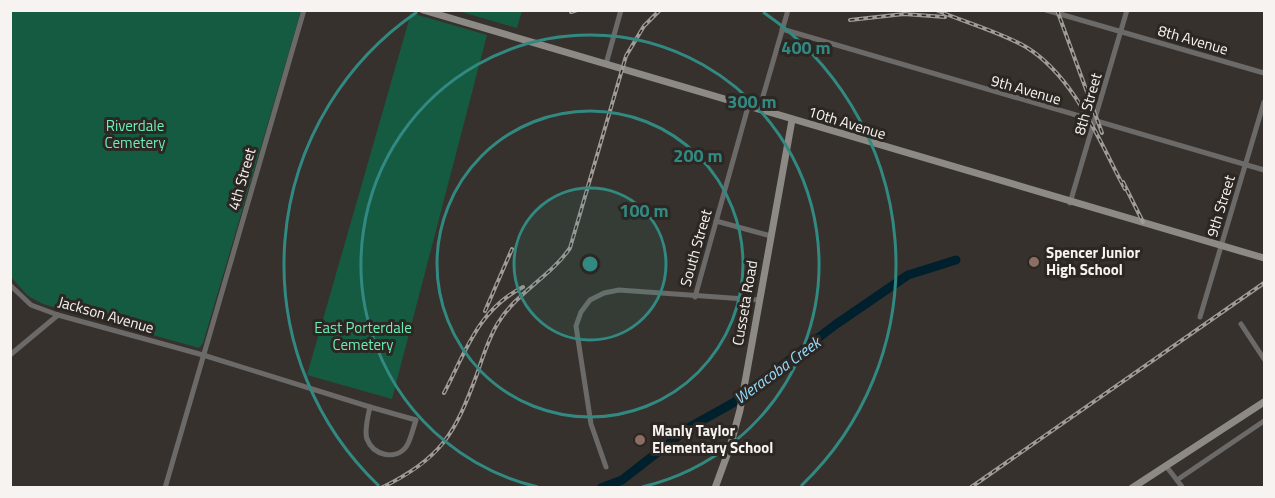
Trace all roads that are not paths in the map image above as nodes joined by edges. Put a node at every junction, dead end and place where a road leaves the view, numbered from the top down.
1 (304, 10) edge
2 (423, 10) edge
3 (621, 10) edge
4 (788, 10) edge
5 (1046, 10) edge
6 (1127, 10) edge
7 (782, 29) junction
8 (1121, 32) junction
9 (606, 64) junction
10 (1264, 73) edge
11 (1264, 102) edge
12 (748, 107) junction
13 (759, 110) junction
14 (792, 120) junction
15 (1095, 122) junction
16 (1246, 165) junction
17 (1264, 170) edge
18 (1070, 203) junction
19 (716, 221) junction
20 (771, 236) junction
21 (1223, 245) junction
22 (1264, 258) edge
23 (10, 285) edge
24 (695, 297) junction
25 (759, 300) junction
26 (58, 315) junction
27 (1200, 317) dead end
28 (1241, 324) dead end
29 (10, 355) edge
30 (203, 355) junction
31 (1264, 359) edge
32 (1264, 402) edge
33 (370, 407) junction
34 (1264, 421) edge
35 (1166, 466) junction
36 (606, 467) dead end
37 (1177, 480) junction
38 (165, 488) edge
39 (715, 488) edge
40 (1132, 488) edge
41 (1183, 488) edge

1 - 30 street, 4th Street
2 - 9 main road, 10th Avenue
3 - 9 street
4 - 7 street
5 - 8 street, 8th Avenue
6 - 8 street, 8th Street
7 - 13 street
7 - 15 street, 9th Avenue
8 - 10 street, 8th Avenue
8 - 15 street, 8th Street
9 - 12 main road, 10th Avenue
11 - 16 street, 9th Street
12 - 13 main road, 10th Avenue
12 - 19 street, South Street
13 - 14 main road, 10th Avenue
14 - 18 main road, 10th Avenue
14 - 20 main road, Cusseta Road
15 - 16 street, 9th Avenue
15 - 18 street, 8th Street
16 - 17 street, 9th Avenue
16 - 21 street, 9th Street
18 - 21 main road, 10th Avenue
19 - 20 street
19 - 24 street, South Street
20 - 25 main road, Cusseta Road
21 - 22 main road, 10th Avenue
21 - 27 street, 9th Street
23 - 26 street, Jackson Avenue
24 - 25 street
24 - 36 street, South Street
25 - 39 main road, Cusseta Road
26 - 29 street
26 - 30 street, Jackson Avenue
28 - 31 street
30 - 33 street, Jackson Avenue
30 - 38 street, 4th Street
32 - 35 main road
33 - 33 street, Jackson Avenue
34 - 37 street
35 - 37 street
35 - 40 main road
37 - 41 street

